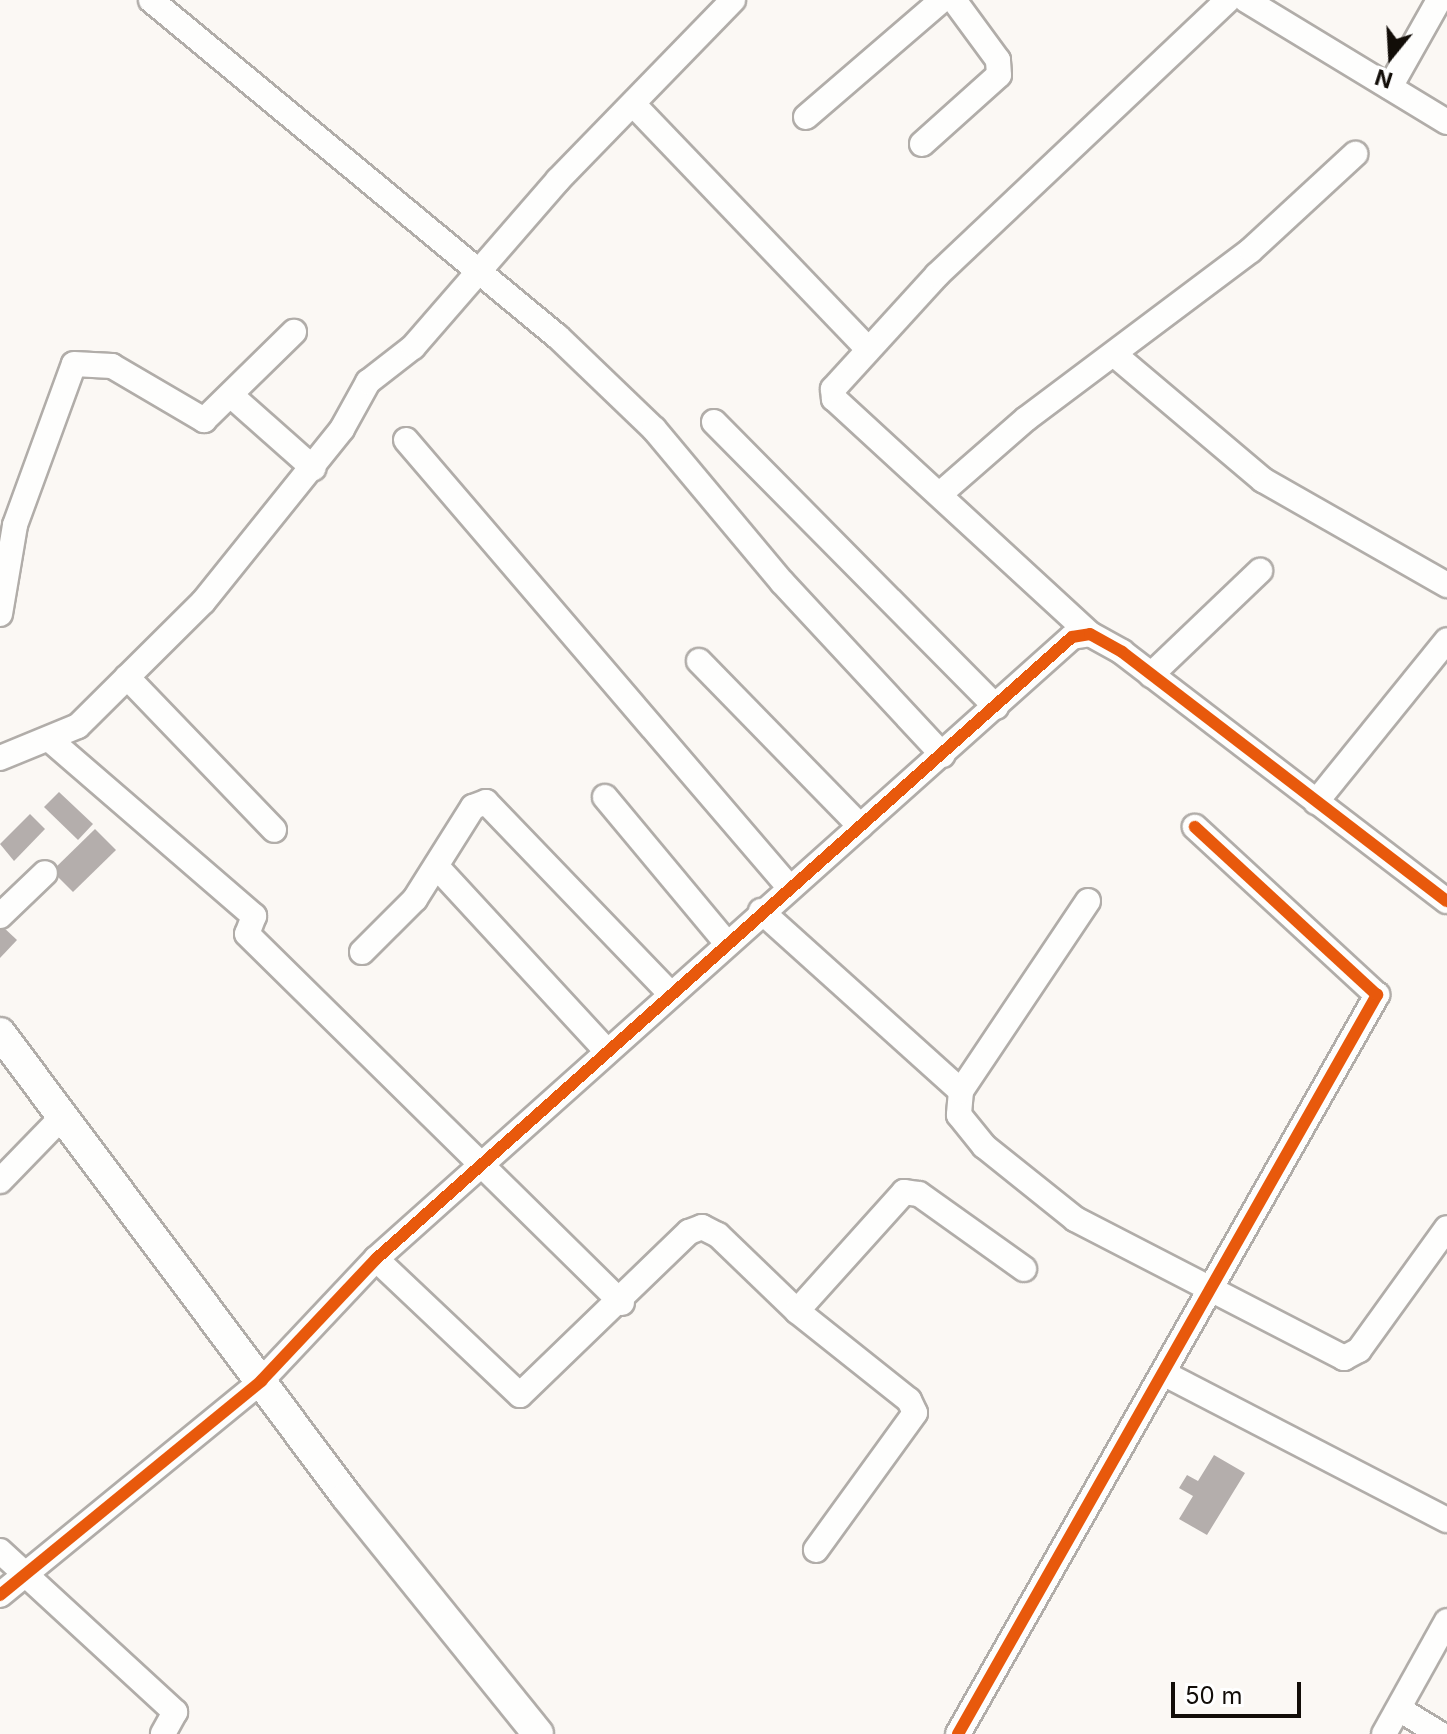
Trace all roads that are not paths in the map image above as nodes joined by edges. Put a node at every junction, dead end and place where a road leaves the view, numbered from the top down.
1 (151, 0) edge
2 (733, 0) edge
3 (942, 0) edge
4 (954, 0) edge
5 (1439, 0) edge
6 (1229, 1) edge
7 (1390, 87) junction
8 (634, 105) junction
9 (806, 117) dead end
10 (1447, 122) edge
11 (922, 144) dead end
12 (1355, 154) dead end
13 (479, 270) junction
14 (294, 332) dead end
15 (868, 349) junction
16 (1115, 355) junction
17 (234, 398) junction
18 (714, 422) dead end
19 (406, 440) dead end
20 (313, 468) junction
21 (940, 494) junction
22 (1260, 571) dead end
23 (1447, 585) edge
24 (0, 614) edge
25 (1090, 634) junction
26 (1447, 640) edge
27 (699, 661) dead end
28 (1151, 675) junction
29 (127, 677) junction
30 (996, 707) junction
31 (49, 739) junction
32 (943, 755) junction
33 (0, 758) edge
34 (605, 797) dead end
35 (1316, 802) junction
36 (860, 826) junction
37 (1195, 827) dead end
38 (274, 830) dead end
39 (437, 867) junction
40 (45, 873) dead end
41 (789, 887) junction
42 (1088, 901) dead end
43 (1447, 901) edge
44 (761, 911) junction
45 (0, 916) edge
46 (725, 941) junction
47 (362, 952) dead end
48 (669, 992) junction
49 (0, 1033) edge
50 (606, 1050) junction
51 (961, 1091) junction
52 (63, 1116) junction
53 (485, 1161) junction
54 (0, 1181) edge
55 (1447, 1228) edge
56 (376, 1259) junction
57 (1024, 1269) dead end
58 (1215, 1289) junction
59 (622, 1303) junction
60 (797, 1311) junction
61 (1167, 1375) junction
62 (261, 1381) junction
63 (1447, 1520) edge
64 (816, 1550) dead end
65 (0, 1551) edge
66 (24, 1575) junction
67 (0, 1595) edge
68 (1447, 1621) edge
69 (1399, 1709) junction
70 (163, 1734) edge
71 (538, 1734) edge
72 (958, 1734) edge
73 (1384, 1734) edge
74 (1440, 1734) edge

1 - 13 street
2 - 8 street
3 - 9 street
4 - 11 street
5 - 7 street
6 - 7 street
6 - 15 street
7 - 10 street
8 - 13 street
8 - 15 street
12 - 16 street
13 - 20 street
13 - 32 street
14 - 17 street
15 - 21 street
16 - 21 street
16 - 23 street
17 - 20 street
17 - 24 street
18 - 30 street
19 - 41 street
20 - 29 street
21 - 25 street
22 - 28 street
25 - 28 street
25 - 30 street
26 - 35 street
27 - 36 street
28 - 35 street
29 - 31 street
29 - 38 street
30 - 32 street
31 - 33 street
31 - 53 street
32 - 36 street
34 - 46 street
35 - 43 street
36 - 41 street
37 - 58 street
39 - 47 street
39 - 48 street
39 - 50 street
40 - 45 street
41 - 44 street
42 - 51 street
44 - 46 street
44 - 51 street
46 - 48 street
48 - 50 street
49 - 52 main road
50 - 53 street
51 - 58 street
52 - 54 street
52 - 62 main road
53 - 56 street
53 - 59 street
55 - 58 street
56 - 59 street
56 - 62 street
57 - 60 street
58 - 61 street
59 - 60 street
60 - 64 street
61 - 63 street
61 - 72 street
62 - 66 street
62 - 71 main road
65 - 66 street
66 - 67 street
66 - 70 street
68 - 69 street
69 - 73 street
69 - 74 street

